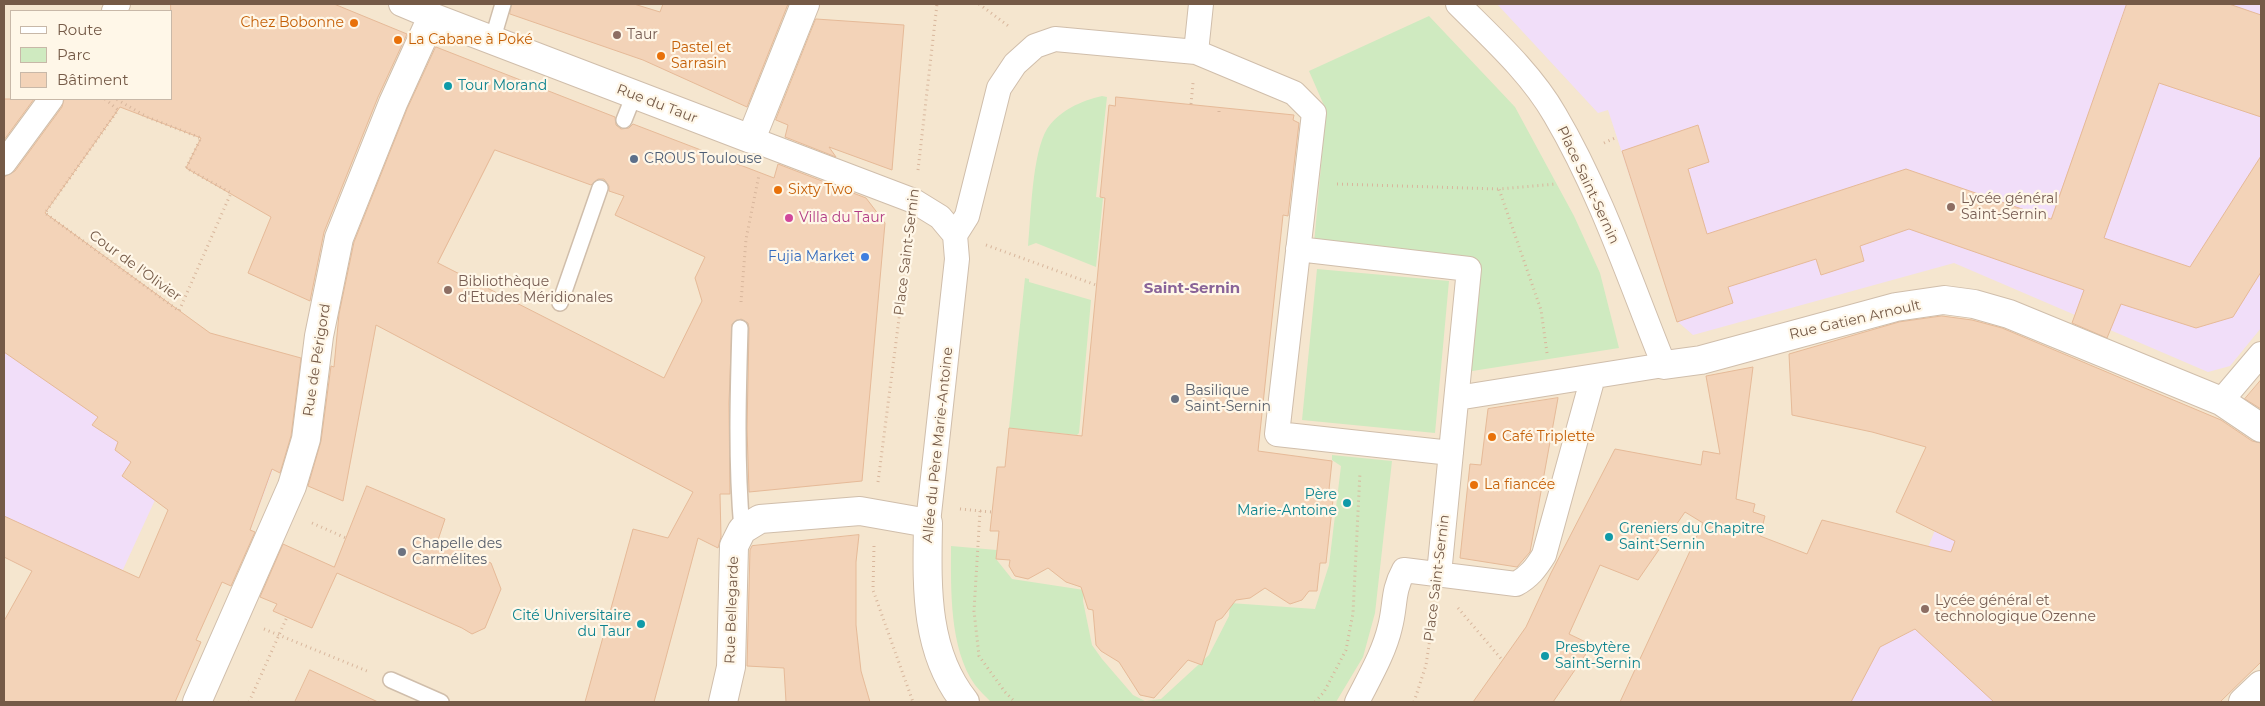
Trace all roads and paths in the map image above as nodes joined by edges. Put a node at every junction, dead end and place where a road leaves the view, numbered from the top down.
1 (401, 4) edge
2 (503, 4) edge
3 (805, 4) edge
4 (937, 4) edge
5 (979, 4) edge
6 (1201, 4) edge
7 (1458, 4) edge
8 (432, 17) junction
9 (492, 40) junction
10 (1035, 46) junction
11 (1196, 52) junction
12 (634, 95) junction
13 (50, 100) edge
14 (106, 100) edge
15 (118, 100) edge
16 (624, 120) dead end
17 (751, 140) junction
18 (4, 163) edge
19 (756, 182) dead end
20 (1328, 184) dead end
21 (1552, 186) dead end
22 (600, 188) dead end
23 (1499, 189) junction
24 (914, 201) junction
25 (955, 235) junction
26 (1298, 249) junction
27 (1096, 285) dead end
28 (560, 303) dead end
29 (740, 328) joint
30 (2261, 354) edge
31 (1664, 365) junction
32 (1593, 377) junction
33 (1548, 384) junction
34 (1456, 398) junction
35 (2221, 401) junction
36 (2261, 428) edge
37 (1363, 443) junction
38 (1451, 452) junction
39 (877, 491) dead end
40 (980, 511) junction
41 (992, 512) dead end
42 (930, 515) junction
43 (326, 529) dead end
44 (742, 530) junction
45 (346, 538) dead end
46 (874, 542) dead end
47 (1439, 574) junction
48 (1456, 606) dead end
49 (235, 617) junction
50 (287, 617) dead end
51 (279, 636) junction
52 (1503, 661) dead end
53 (391, 680) joint
54 (2261, 685) edge
55 (197, 702) edge
56 (249, 702) edge
57 (441, 702) edge
58 (723, 702) edge
59 (913, 702) edge
60 (965, 702) edge
61 (1015, 702) edge
62 (1315, 702) edge
63 (1357, 702) edge
64 (1414, 702) edge
65 (2243, 702) edge

1 - 8 street, Rue du Taur
2 - 9 lane
3 - 17 street
4 - 24 path, Place Saint-Sernin
5 - 10 path
6 - 11 street
7 - 31 street, Place Saint-Sernin
8 - 9 street, Rue du Taur
8 - 49 street, Rue de Périgord
9 - 12 street, Rue du Taur
10 - 11 street
10 - 25 street
11 - 26 street
12 - 16 lane
12 - 17 street, Rue du Taur
13 - 18 street
14 - 15 path, Cour de l'Olivier
17 - 24 street, Rue du Taur
19 - 29 path
20 - 23 path
21 - 23 path
22 - 28 lane
23 - 33 path
24 - 25 street
24 - 39 path, Place Saint-Sernin
25 - 27 path
25 - 42 street, Allée du Père Marie-Antoine
26 - 34 street, Place Saint-Sernin
26 - 37 street
29 - 44 lane
30 - 35 street
31 - 32 street, Rue Gatien Arnoult
31 - 35 street, Rue Gatien Arnoult
32 - 33 street, Rue Gatien Arnoult
32 - 47 street
33 - 34 street, Rue Gatien Arnoult
34 - 38 street, Place Saint-Sernin
35 - 36 street, Rue Gatien Arnoult
37 - 38 street
37 - 62 path
38 - 47 street, Place Saint-Sernin
40 - 41 path
40 - 42 path
40 - 61 path
42 - 44 street
42 - 60 street, Allée du Père Marie-Antoine
43 - 45 path
44 - 58 street, Rue Bellegarde
46 - 59 path
47 - 63 street
47 - 64 path, Place Saint-Sernin
48 - 52 path
49 - 51 path
49 - 55 street, Rue de Périgord
50 - 51 path
51 - 53 path
51 - 56 path
53 - 57 lane
54 - 65 street

